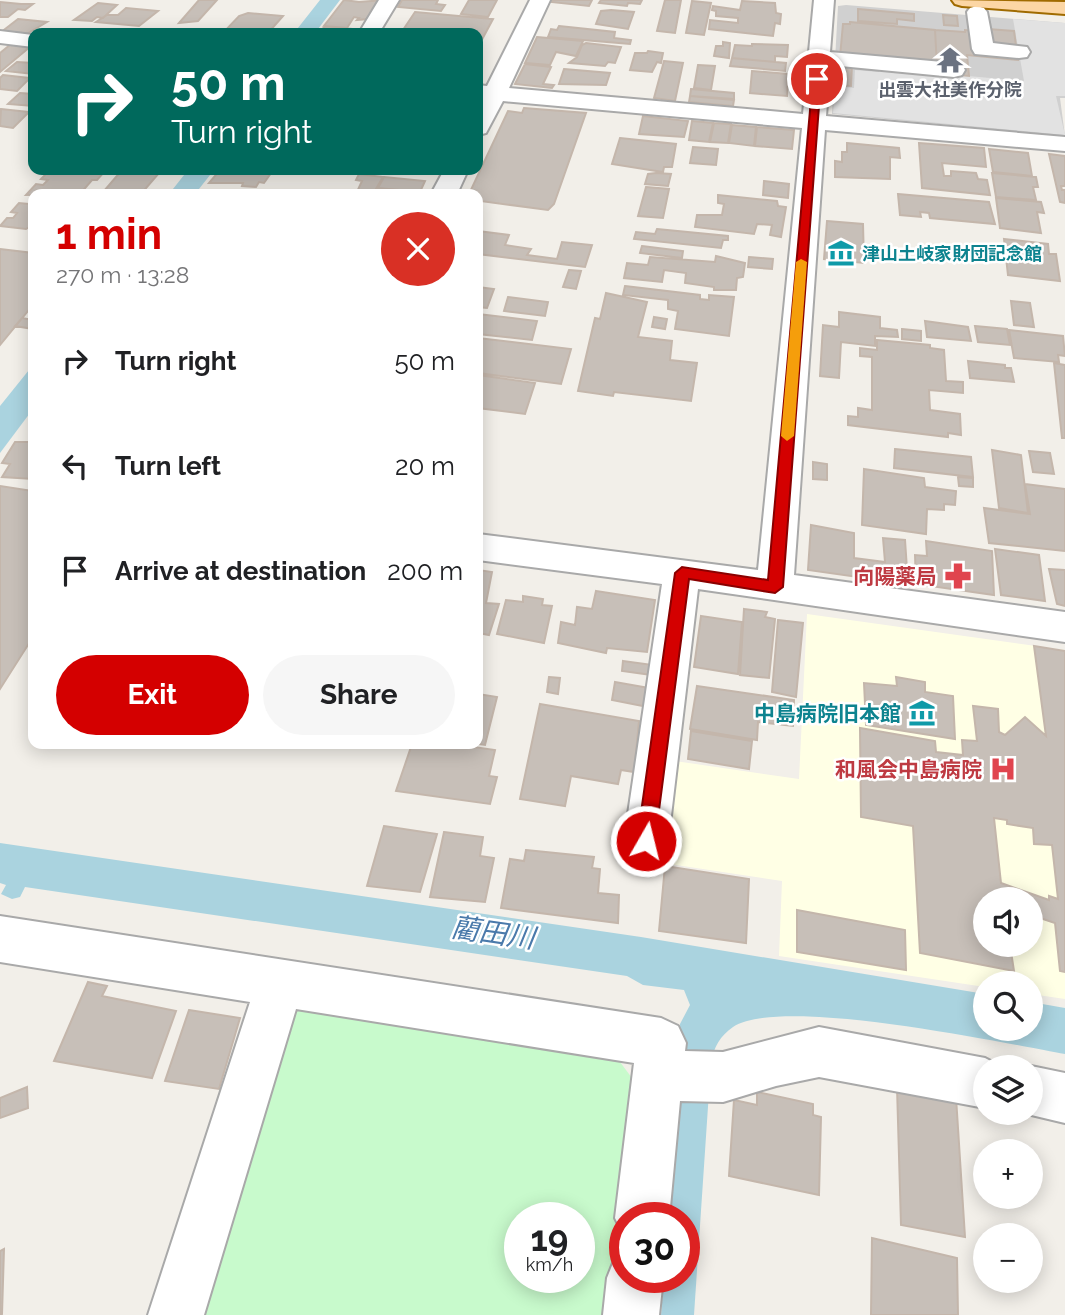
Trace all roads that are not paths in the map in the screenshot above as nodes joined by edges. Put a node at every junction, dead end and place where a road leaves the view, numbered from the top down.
1 (390, 0) edge
2 (540, 0) edge
3 (824, 0) edge
4 (970, 6) edge
5 (1065, 8) edge
6 (372, 28) edge
7 (0, 37) edge
8 (28, 40) edge
9 (1019, 52) dead end
10 (818, 57) junction
11 (954, 70) dead end
12 (487, 93) edge
13 (813, 122) junction
14 (1065, 144) edge
15 (483, 548) edge
16 (682, 573) junction
17 (775, 587) junction
18 (1065, 627) edge
19 (646, 841) dead end
20 (0, 939) edge
21 (279, 985) junction
22 (657, 1076) junction
23 (973, 1081) edge
24 (1043, 1093) edge
25 (1065, 1098) edge
26 (644, 1202) edge
27 (633, 1293) edge
28 (176, 1315) edge
29 (631, 1315) edge

1 - 6 street
2 - 12 street
3 - 10 street
4 - 5 main road
4 - 9 street
7 - 8 street
10 - 11 street
10 - 13 street
12 - 13 street
13 - 14 street
13 - 17 street
15 - 16 street
16 - 17 street
16 - 19 street
17 - 18 street
20 - 21 street
21 - 22 street
21 - 28 street
22 - 23 street
22 - 26 street
24 - 25 street
27 - 29 street

